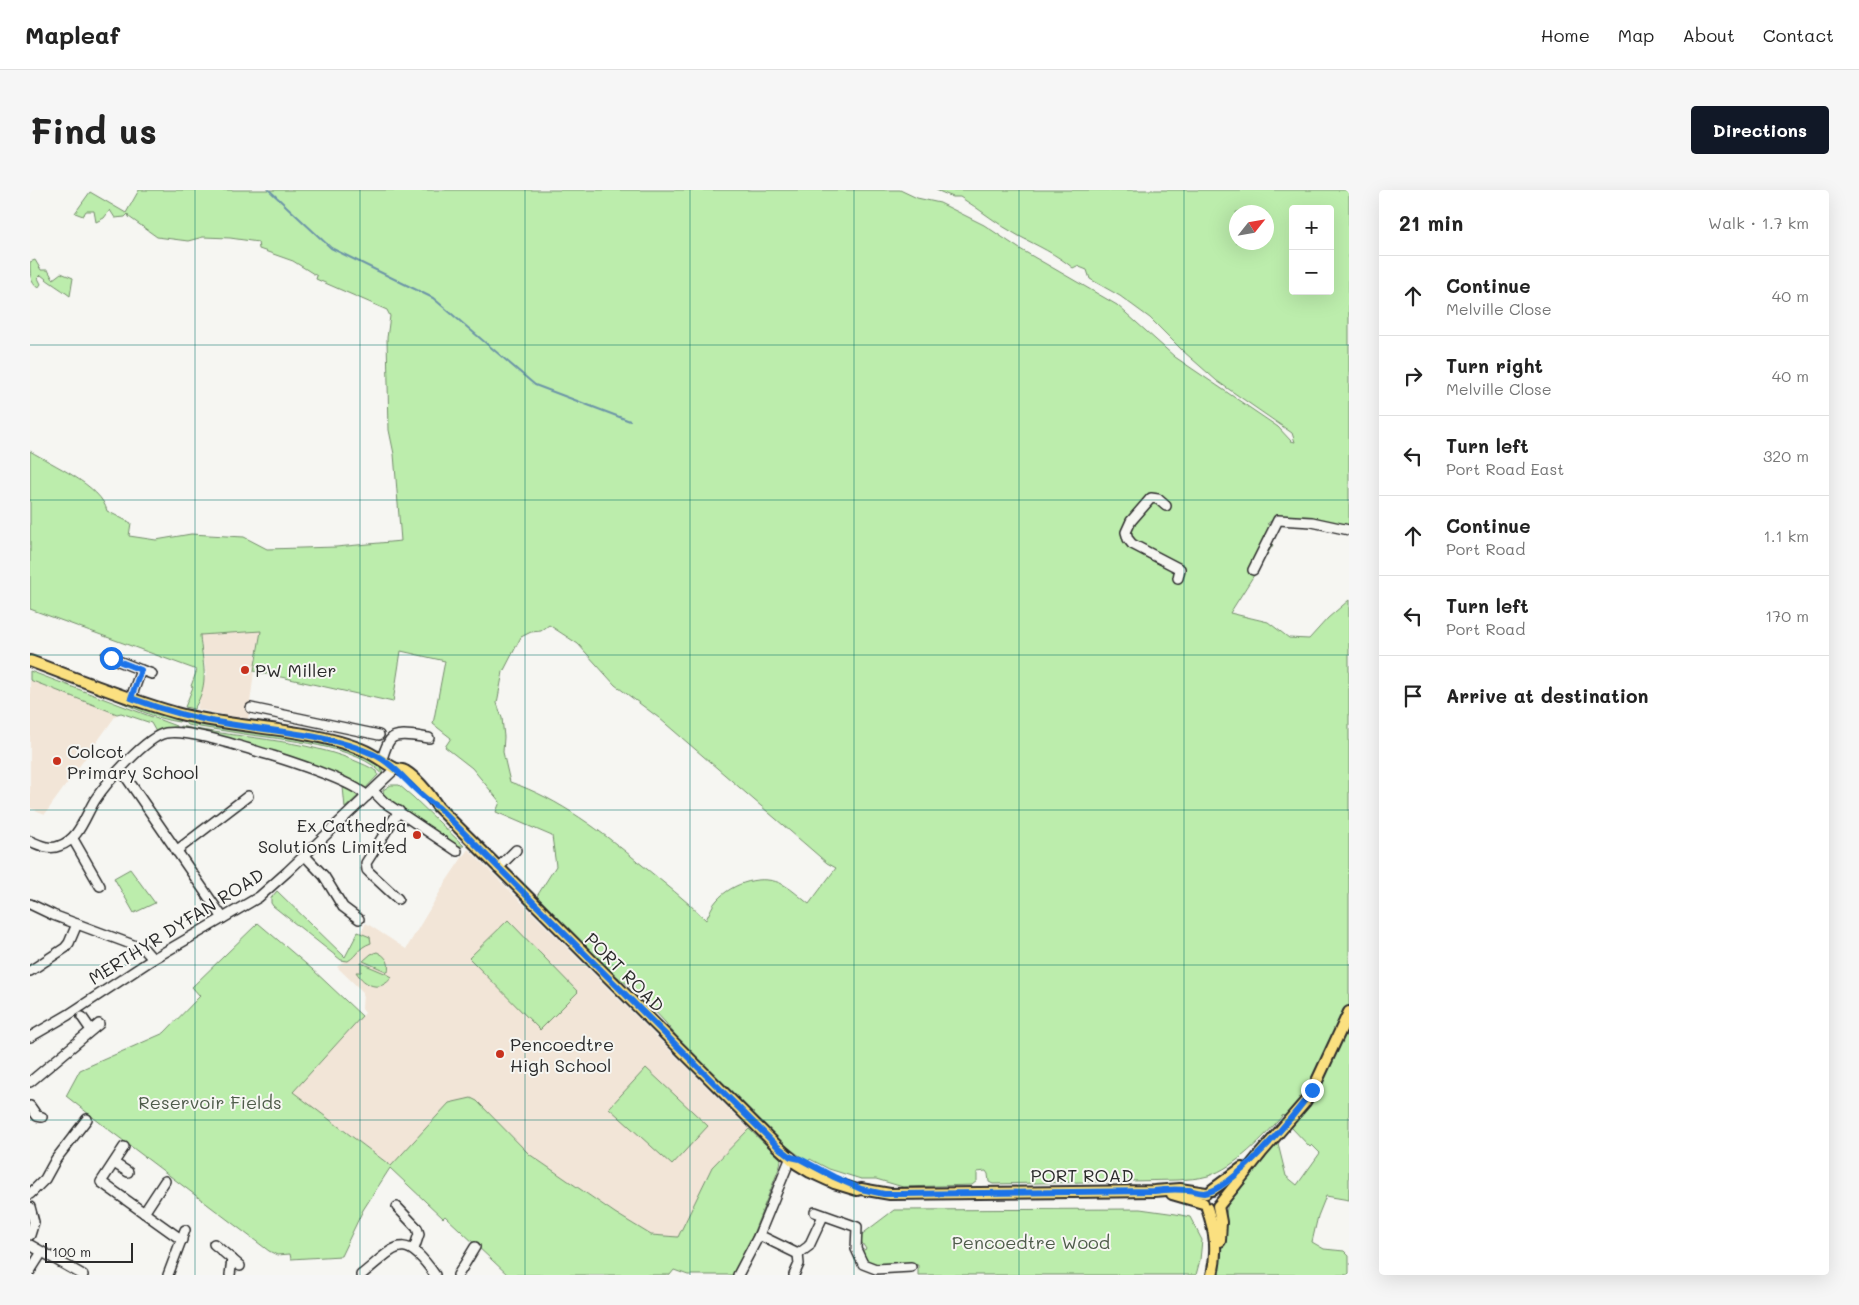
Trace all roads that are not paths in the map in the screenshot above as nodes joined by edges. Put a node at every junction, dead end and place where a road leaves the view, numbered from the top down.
1 (1166, 506) dead end
2 (1349, 530) edge
3 (1253, 570) dead end
4 (1178, 578) dead end
5 (109, 659) dead end
6 (30, 661) edge
7 (141, 670) junction
8 (152, 674) dead end
9 (131, 698) junction
10 (251, 708) dead end
11 (316, 721) junction
12 (379, 735) dead end
13 (313, 736) junction
14 (429, 738) dead end
15 (382, 759) junction
16 (395, 768) junction
17 (120, 771) junction
18 (370, 793) junction
19 (248, 796) dead end
20 (399, 811) junction
21 (73, 839) junction
22 (30, 841) edge
23 (457, 850) dead end
24 (516, 850) dead end
25 (176, 851) junction
26 (305, 856) junction
27 (498, 868) junction
28 (100, 886) dead end
29 (398, 899) dead end
30 (30, 904) edge
31 (223, 918) junction
32 (359, 919) dead end
33 (77, 924) junction
34 (153, 959) junction
35 (30, 972) edge
36 (1349, 1012) edge
37 (82, 1017) dead end
38 (30, 1037) edge
39 (30, 1082) edge
40 (30, 1106) edge
41 (42, 1117) dead end
42 (81, 1121) dead end
43 (124, 1147) dead end
44 (1261, 1153) junction
45 (791, 1157) junction
46 (114, 1163) junction
47 (128, 1172) dead end
48 (165, 1181) dead end
49 (30, 1194) edge
50 (1207, 1199) junction
51 (1219, 1205) junction
52 (30, 1207) edge
53 (397, 1207) dead end
54 (144, 1213) junction
55 (186, 1230) dead end
56 (30, 1235) edge
57 (759, 1235) junction
58 (182, 1240) junction
59 (30, 1244) edge
60 (214, 1244) dead end
61 (475, 1247) dead end
62 (414, 1249) junction
63 (42, 1252) junction
64 (798, 1254) junction
65 (1216, 1254) junction
66 (232, 1259) junction
67 (240, 1266) dead end
68 (911, 1267) dead end
69 (30, 1271) edge
70 (82, 1275) edge
71 (168, 1275) edge
72 (230, 1275) edge
73 (361, 1275) edge
74 (435, 1275) edge
75 (458, 1275) edge
76 (738, 1275) edge
77 (794, 1275) edge
78 (1212, 1275) edge

1 - 4 street
2 - 3 street
5 - 7 street
6 - 9 main road, PORT ROAD
7 - 8 street
7 - 9 street
9 - 13 main road, PORT ROAD
10 - 11 street
11 - 12 street
11 - 13 street
13 - 15 main road, PORT ROAD
14 - 15 street
15 - 16 main road, PORT ROAD
16 - 18 street, MERTHYR DYFAN ROAD
16 - 27 main road, PORT ROAD
17 - 18 street
17 - 21 street
17 - 25 street
18 - 20 street
18 - 26 street, MERTHYR DYFAN ROAD
19 - 25 street
20 - 23 street
20 - 29 street
21 - 22 street
21 - 28 street
24 - 27 street
25 - 31 street
26 - 31 street, MERTHYR DYFAN ROAD
26 - 32 street
27 - 45 main road, PORT ROAD
30 - 33 street
31 - 34 street, MERTHYR DYFAN ROAD
33 - 34 street
33 - 35 street
34 - 38 street, MERTHYR DYFAN ROAD
36 - 44 main road
37 - 39 street
40 - 41 street
42 - 49 street
43 - 46 street
44 - 50 main road
44 - 51 main road
45 - 50 main road, PORT ROAD
45 - 57 street
46 - 47 street
46 - 54 street
48 - 54 street
50 - 51 main road
50 - 51 main road
50 - 65 main road
51 - 65 main road
52 - 56 street
53 - 62 street
54 - 58 street
55 - 58 street
57 - 64 street
57 - 76 street
58 - 71 street
59 - 63 street
60 - 66 street
61 - 75 street
62 - 73 street
62 - 74 street
63 - 69 street
63 - 70 street
64 - 68 street
64 - 77 street
65 - 78 main road
66 - 67 street
66 - 72 street

